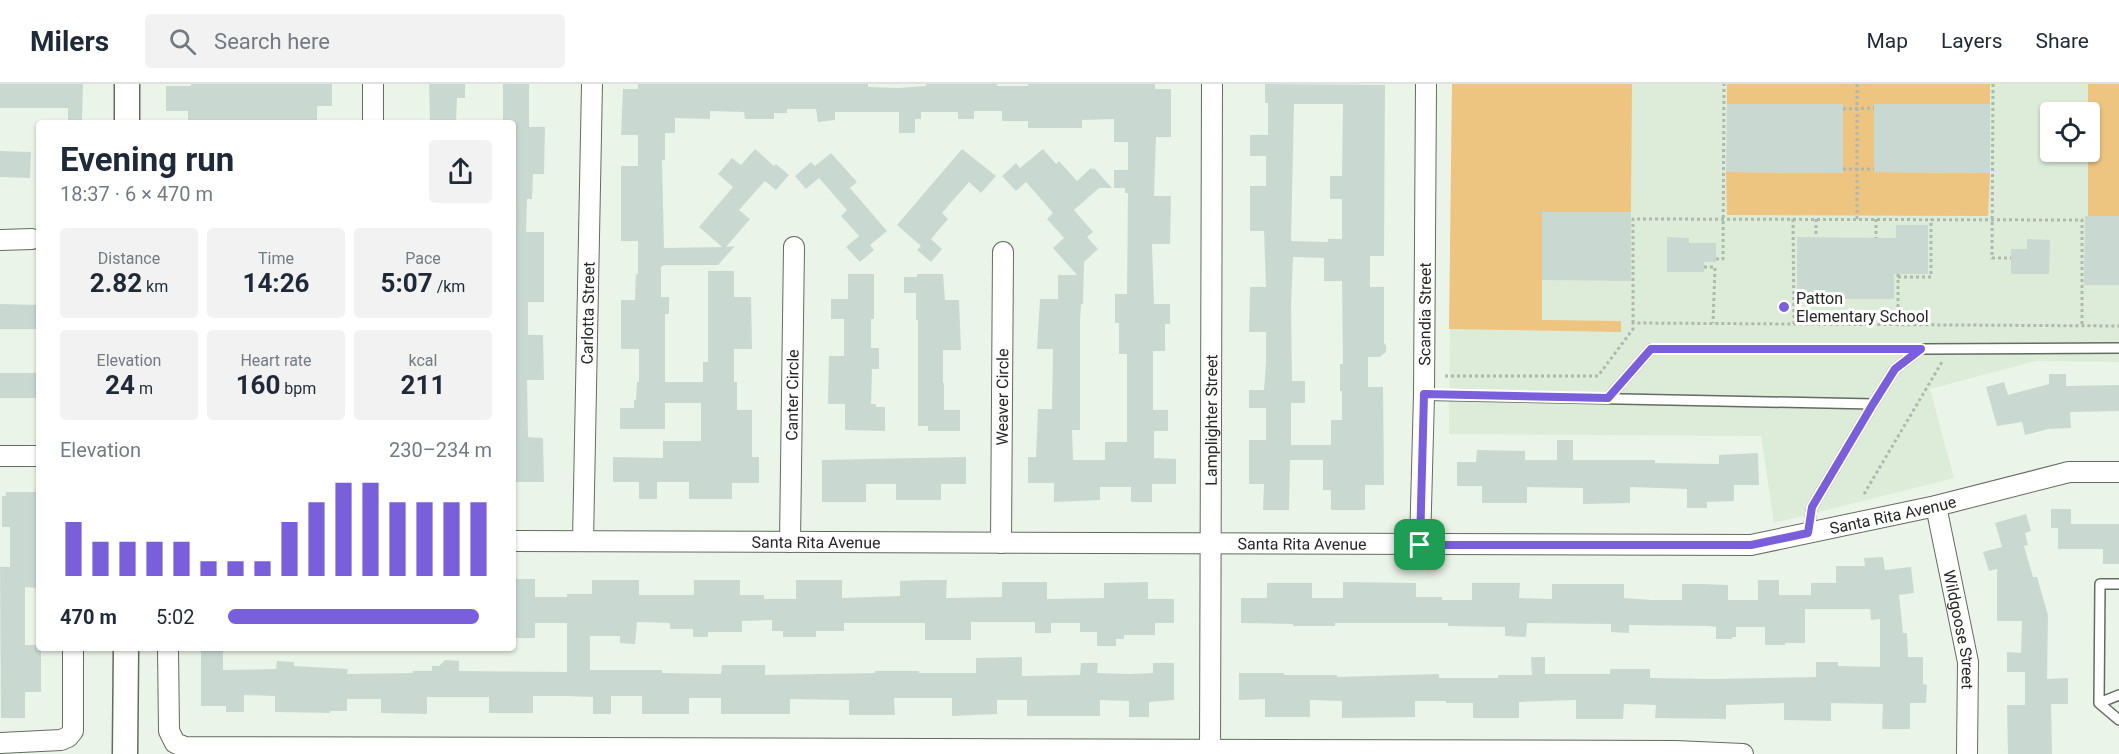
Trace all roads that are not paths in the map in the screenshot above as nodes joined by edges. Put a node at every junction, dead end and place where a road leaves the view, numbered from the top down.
1 (127, 84) edge
2 (373, 84) edge
3 (592, 84) edge
4 (1212, 84) edge
5 (1426, 84) edge
6 (127, 120) edge
7 (373, 120) edge
8 (32, 239) dead end
9 (0, 240) edge
10 (794, 247) dead end
11 (1003, 252) dead end
12 (2119, 348) edge
13 (1921, 349) junction
14 (1424, 394) junction
15 (1608, 398) junction
16 (1873, 404) junction
17 (0, 456) edge
18 (36, 456) edge
19 (2119, 472) edge
20 (1936, 506) junction
21 (1808, 533) junction
22 (516, 541) edge
23 (583, 541) junction
24 (790, 542) junction
25 (1001, 543) junction
26 (1210, 543) junction
27 (1420, 545) junction
28 (2119, 584) edge
29 (74, 651) edge
30 (126, 651) edge
31 (168, 651) edge
32 (2119, 695) edge
33 (2100, 703) junction
34 (2119, 720) edge
35 (0, 743) edge
36 (1210, 752) edge
37 (125, 754) edge
38 (1743, 754) edge
39 (1967, 754) edge

1 - 6 street
2 - 7 street
3 - 23 street, Carlotta Street
4 - 26 street, Lamplighter Street
5 - 14 street, Scandia Street
8 - 9 street
10 - 24 street, Canter Circle
11 - 25 street, Weaver Circle
12 - 13 lane
13 - 15 lane
13 - 16 lane
14 - 15 lane
14 - 27 street, Scandia Street
15 - 16 lane
16 - 21 lane
17 - 18 street
19 - 20 street, Santa Rita Avenue
20 - 21 street, Santa Rita Avenue
20 - 39 street, Wildgoose Street
21 - 27 street, Santa Rita Avenue
22 - 23 street, Santa Rita Avenue
23 - 24 street, Santa Rita Avenue
24 - 25 street, Santa Rita Avenue
25 - 26 street, Santa Rita Avenue
26 - 27 street, Santa Rita Avenue
26 - 36 street, Lamplighter Street
28 - 33 lane
29 - 35 street
30 - 37 street
31 - 36 street
32 - 33 lane
33 - 34 lane
36 - 38 street

